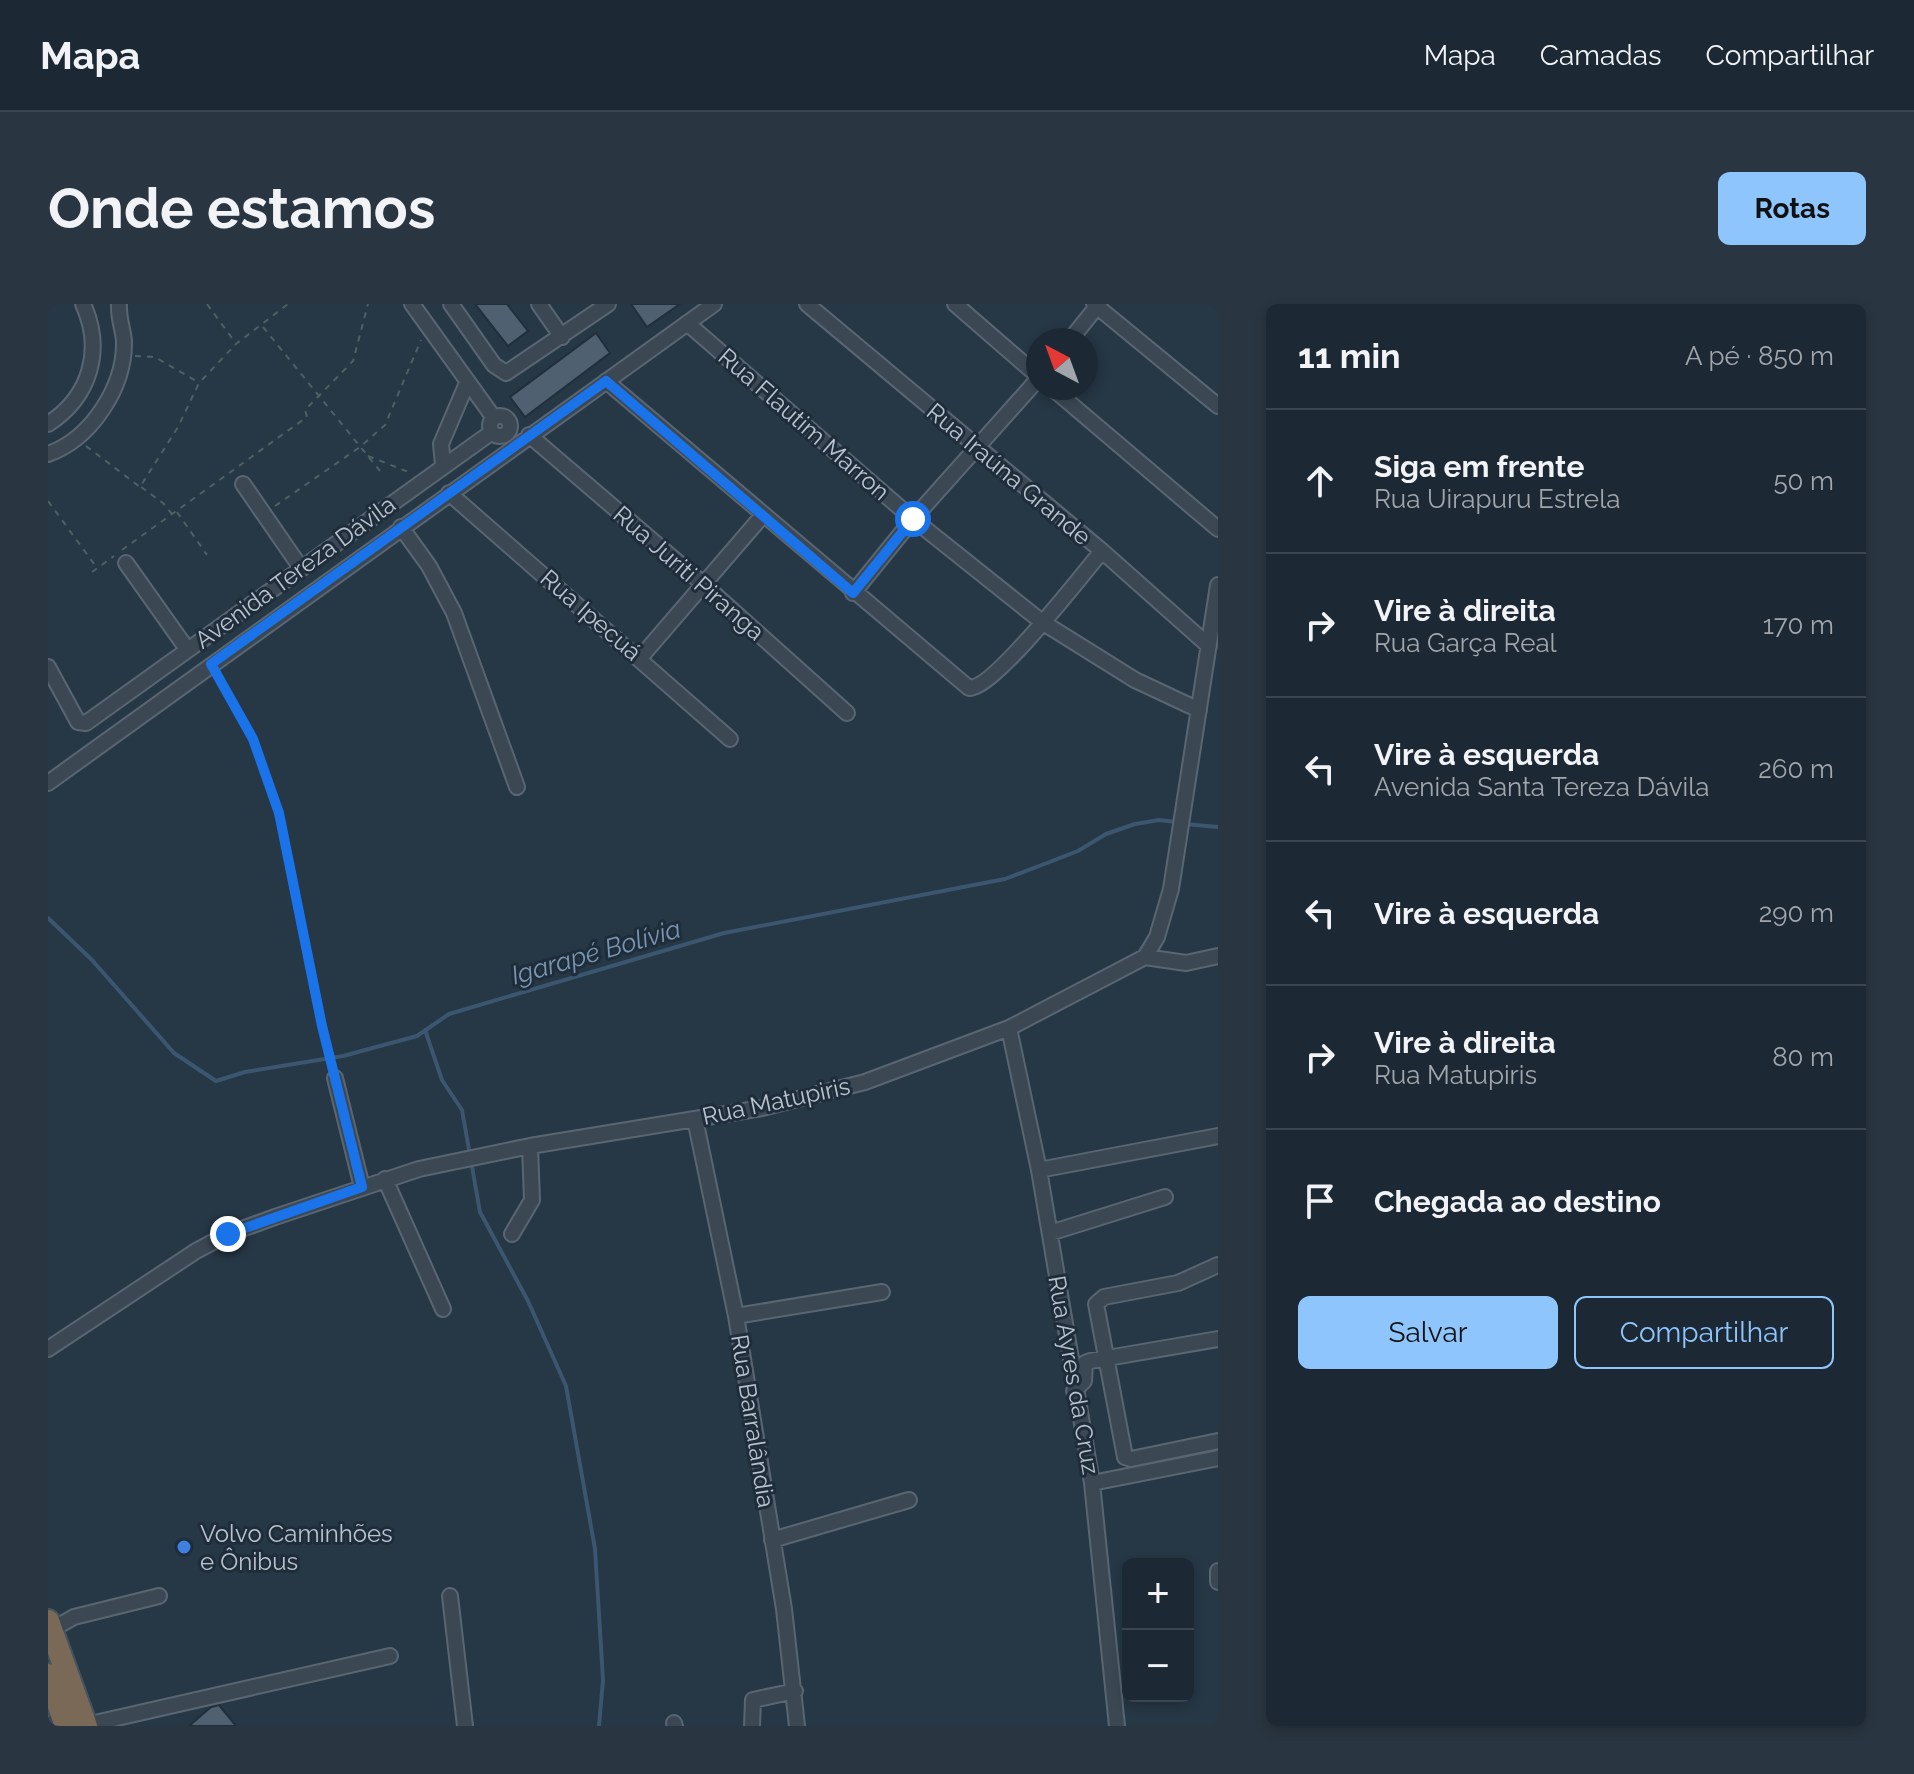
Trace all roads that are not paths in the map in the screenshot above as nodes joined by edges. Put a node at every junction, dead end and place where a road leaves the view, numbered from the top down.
1 (83, 304) edge
2 (119, 304) edge
3 (412, 304) edge
4 (451, 304) edge
5 (539, 304) edge
6 (608, 304) edge
7 (714, 304) edge
8 (807, 304) edge
9 (955, 304) edge
10 (1097, 305) edge
11 (687, 323) junction
12 (1079, 328) edge
13 (562, 337) junction
14 (1026, 366) edge
15 (606, 381) junction
16 (467, 383) junction
17 (1026, 390) edge
18 (1066, 400) edge
19 (1218, 406) edge
20 (48, 424) edge
21 (529, 435) junction
22 (975, 447) junction
23 (48, 454) edge
24 (443, 465) junction
25 (243, 484) dead end
26 (449, 493) junction
27 (763, 515) junction
28 (913, 519) junction
29 (401, 527) junction
30 (1218, 529) edge
31 (1102, 551) junction
32 (126, 563) dead end
33 (301, 568) junction
34 (702, 583) junction
35 (1218, 585) edge
36 (853, 593) junction
37 (1042, 622) junction
38 (187, 649) junction
39 (1212, 651) edge
40 (640, 658) junction
41 (48, 667) edge
42 (1199, 710) junction
43 (847, 713) dead end
44 (730, 739) dead end
45 (48, 783) edge
46 (517, 787) dead end
47 (1218, 956) edge
48 (1145, 957) junction
49 (1009, 1028) junction
50 (335, 1078) road end
51 (695, 1119) junction
52 (1218, 1136) edge
53 (530, 1146) junction
54 (1039, 1170) junction
55 (385, 1179) junction
56 (362, 1187) junction
57 (1165, 1197) dead end
58 (1050, 1233) junction
59 (512, 1234) dead end
60 (1218, 1265) edge
61 (882, 1292) dead end
62 (443, 1309) dead end
63 (736, 1316) junction
64 (1218, 1339) edge
65 (48, 1349) edge
66 (1106, 1358) junction
67 (1074, 1391) junction
68 (1218, 1441) edge
69 (1218, 1458) edge
70 (1092, 1483) junction
71 (909, 1500) dead end
72 (772, 1540) junction
73 (1218, 1571) edge
74 (1218, 1582) edge
75 (159, 1596) dead end
76 (450, 1596) dead end
77 (50, 1625) edge
78 (390, 1656) dead end
79 (49, 1682) edge
80 (795, 1691) junction
81 (59, 1722) edge
82 (86, 1726) edge
83 (465, 1726) edge
84 (752, 1726) edge
85 (797, 1726) edge
86 (1117, 1726) edge

1 - 20 street
2 - 23 street
3 - 16 street
4 - 13 street
5 - 13 street
6 - 13 street
7 - 11 street
8 - 22 street, Rua Iraúna Grande
9 - 14 street
10 - 12 street
10 - 19 street
11 - 15 street
11 - 28 street, Rua Flautim Marron
15 - 21 street
15 - 27 street
16 - 24 street
16 - 24 street, Avenida Tereza Dávila
17 - 22 street
18 - 30 street
21 - 26 street
21 - 34 street, Rua Juriti Piranga
22 - 28 street
22 - 31 street, Rua Iraúna Grande
24 - 33 street, Avenida Tereza Dávila
25 - 33 street
26 - 29 street
26 - 40 street, Rua Ipecuá
27 - 34 street
27 - 36 street
28 - 36 street
28 - 37 street, Rua Flautim Marron
29 - 45 street
29 - 46 street
31 - 37 street
31 - 39 street, Rua Iraúna Grande
32 - 38 street
33 - 38 street, Avenida Tereza Dávila
34 - 40 street
34 - 43 street, Rua Juriti Piranga
35 - 39 street
36 - 37 street
37 - 42 street, Rua Flautim Marron
38 - 41 street, Avenida Tereza Dávila
39 - 42 street
40 - 44 street, Rua Ipecuá
42 - 48 street
47 - 48 street
48 - 49 street, Rua Matupiris
49 - 51 street, Rua Matupiris
49 - 54 street, Rua Ayres da Cruz
50 - 56 street
51 - 53 street, Rua Matupiris
51 - 63 street, Rua Barralândia
52 - 54 street
53 - 55 street, Rua Matupiris
53 - 59 street
54 - 58 street, Rua Ayres da Cruz
55 - 56 street, Rua Matupiris
55 - 62 street
56 - 65 street, Rua Matupiris
57 - 58 street
58 - 67 street, Rua Ayres da Cruz
60 - 66 street
61 - 63 street
63 - 72 street, Rua Barralândia
64 - 66 street
66 - 67 street
66 - 68 street
67 - 70 street, Rua Ayres da Cruz
69 - 70 street
70 - 86 street, Rua Ayres da Cruz
71 - 72 street
72 - 80 street, Rua Barralândia
73 - 74 street
75 - 77 street
76 - 83 street
77 - 82 highway
78 - 82 street
79 - 81 highway
80 - 84 street
80 - 85 street, Rua Barralândia

